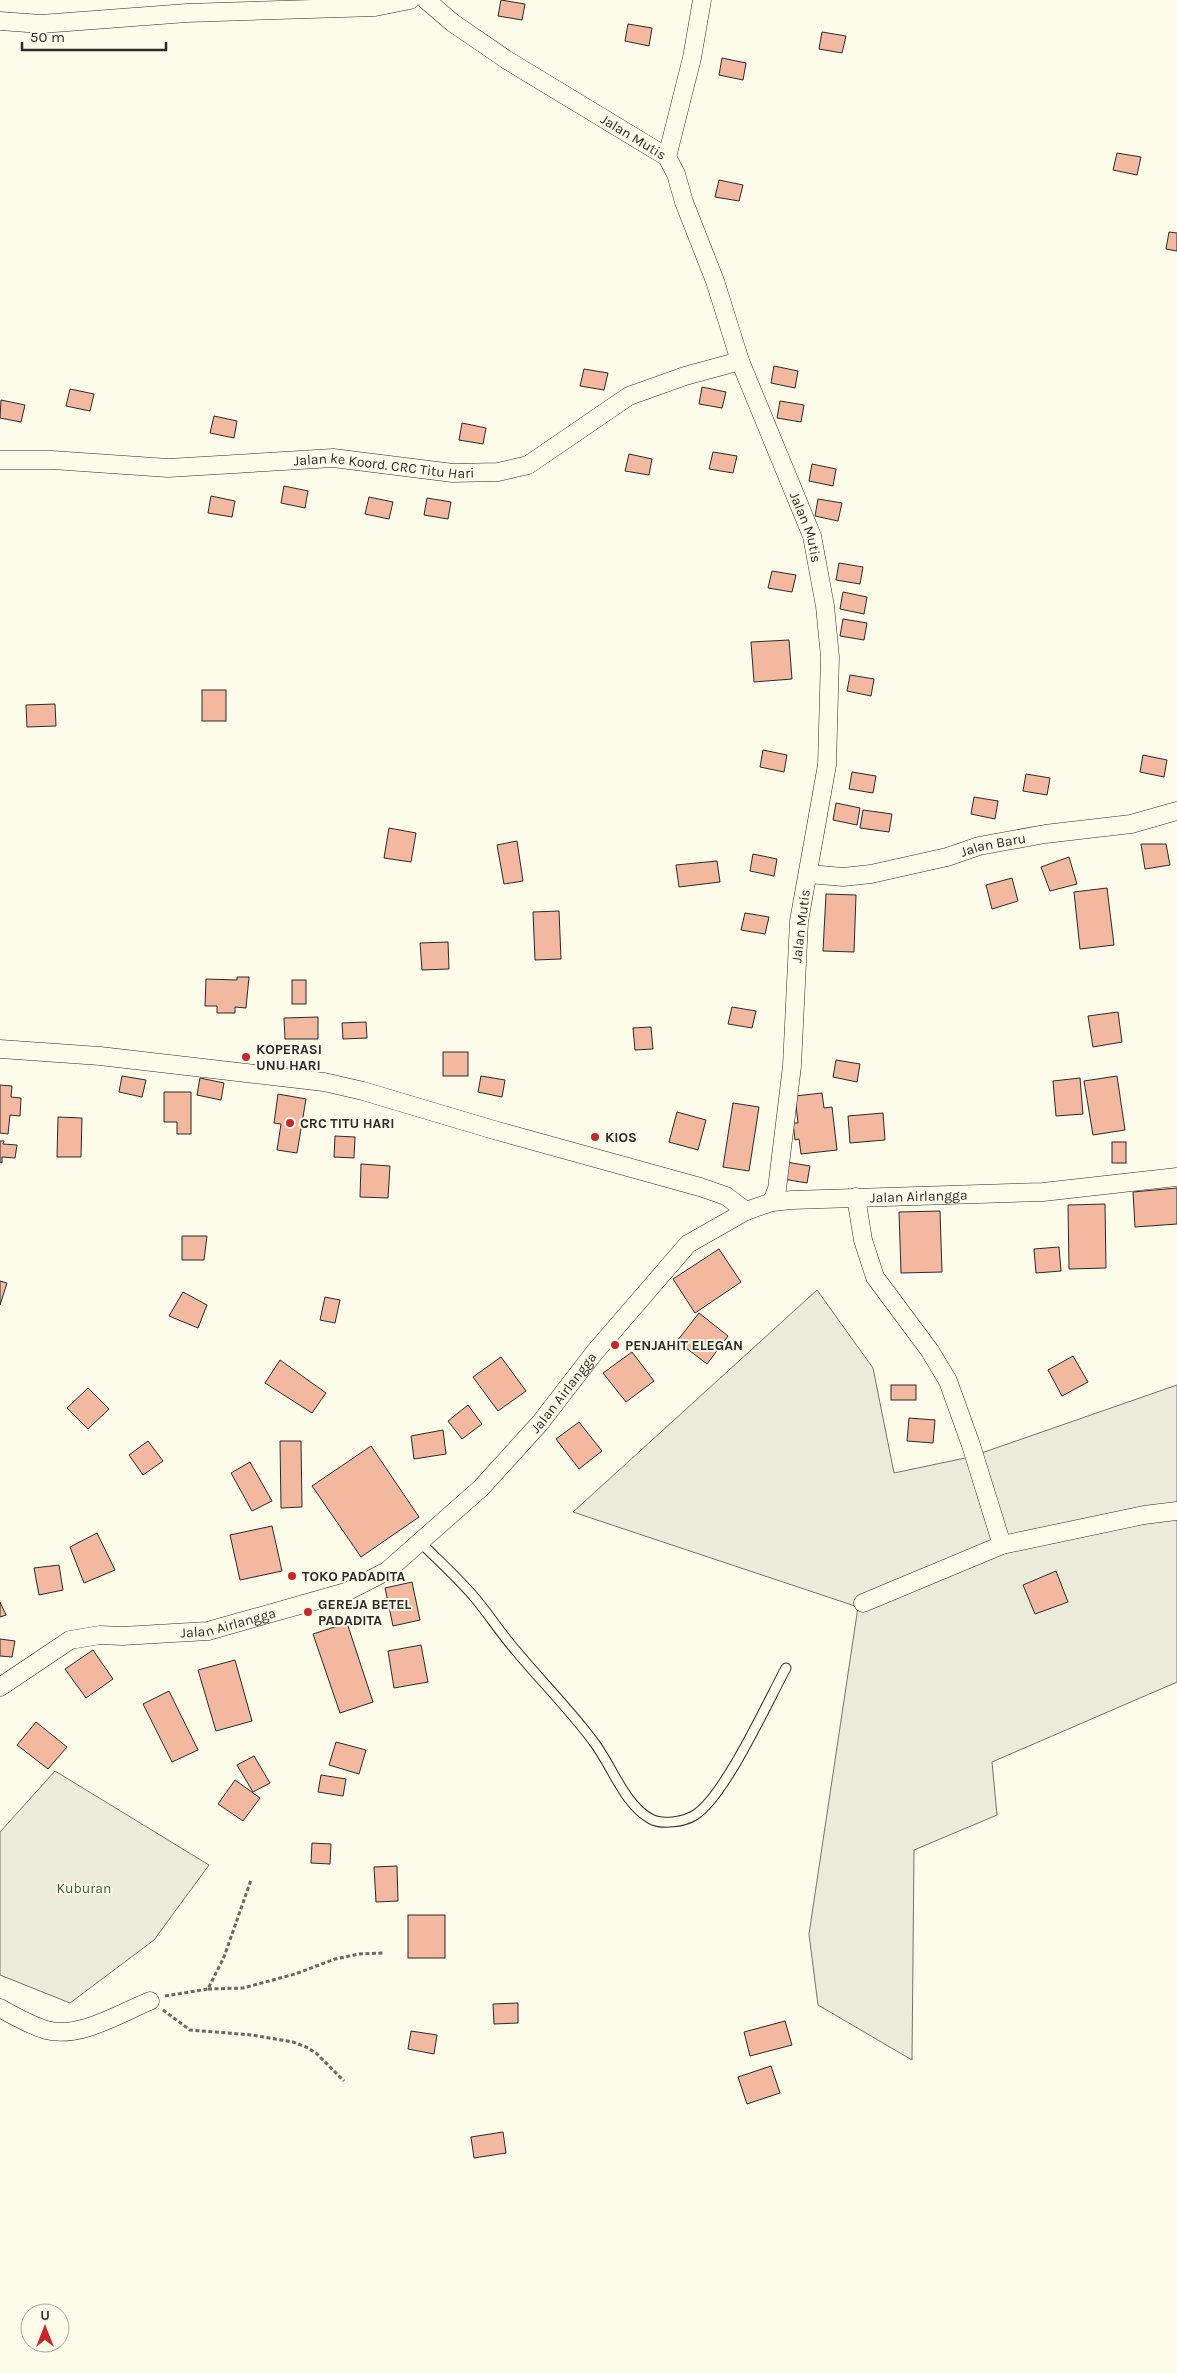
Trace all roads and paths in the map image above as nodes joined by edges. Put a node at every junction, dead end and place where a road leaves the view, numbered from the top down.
1 (410, 0) edge
2 (426, 0) edge
3 (702, 0) edge
4 (188, 6) edge
5 (0, 21) edge
6 (667, 157) junction
7 (740, 361) junction
8 (0, 460) edge
9 (1177, 811) edge
10 (809, 874) junction
11 (0, 1049) edge
12 (1177, 1177) edge
13 (856, 1197) junction
14 (772, 1202) junction
15 (746, 1211) junction
16 (1177, 1511) edge
17 (420, 1542) junction
18 (1002, 1545) junction
19 (863, 1604) dead end
20 (786, 1668) dead end
21 (0, 1687) edge
22 (251, 1880) dead end
23 (384, 1953) dead end
24 (208, 1989) junction
25 (150, 2001) junction
26 (0, 2008) edge
27 (344, 2081) dead end

1 - 4 street
2 - 6 street, Jalan Mutis
3 - 6 street
4 - 5 street
6 - 7 street, Jalan Mutis
7 - 8 street, Jalan ke Koord. CRC Titu Hari
7 - 10 street, Jalan Mutis
9 - 10 street, Jalan Baru
10 - 14 street, Jalan Mutis
11 - 15 street
12 - 13 street, Jalan Airlangga
13 - 14 street, Jalan Airlangga
13 - 18 street
14 - 15 street, Jalan Airlangga
15 - 17 street, Jalan Airlangga
16 - 18 street
17 - 20 lane
17 - 21 street, Jalan Airlangga
18 - 19 street
22 - 24 path
23 - 24 path
24 - 25 path
25 - 26 street
25 - 27 path

